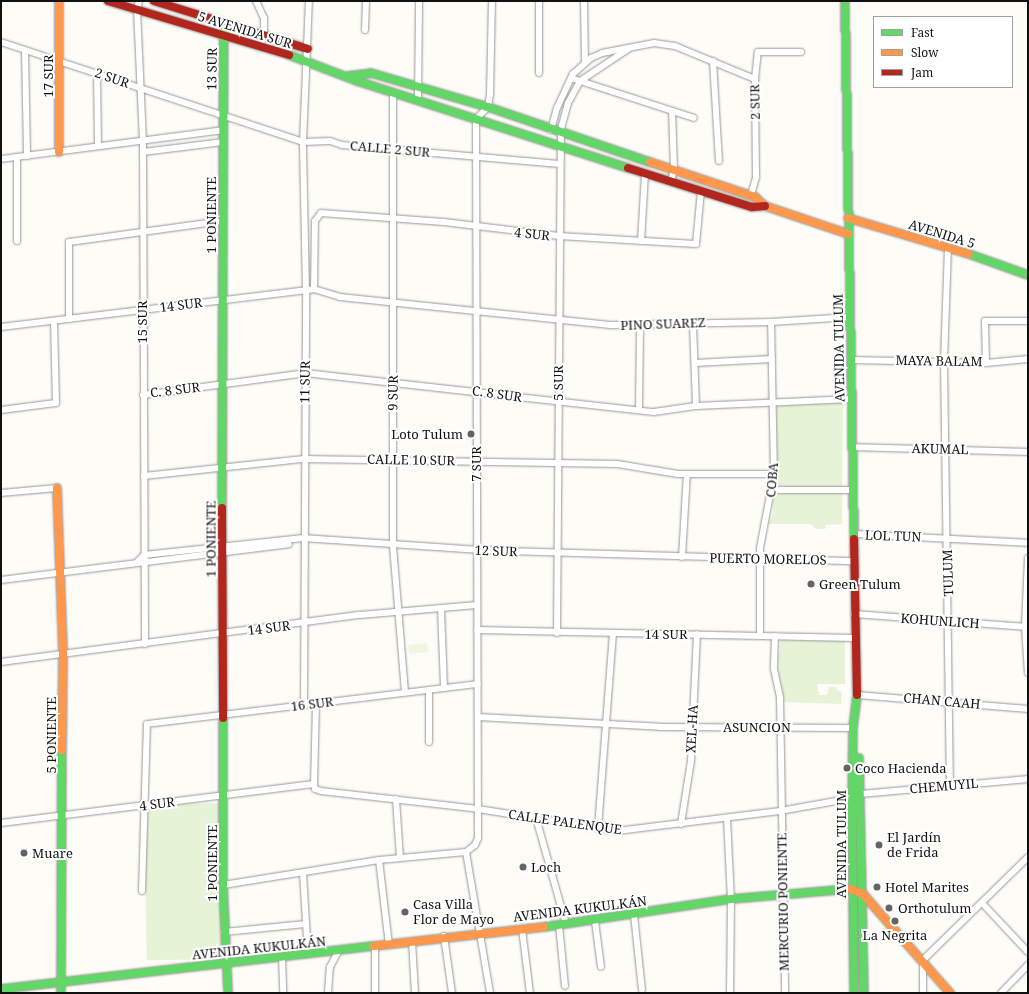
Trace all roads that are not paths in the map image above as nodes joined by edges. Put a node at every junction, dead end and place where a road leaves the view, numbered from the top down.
1 (59, 1) edge
2 (108, 1) edge
3 (154, 1) edge
4 (256, 1) edge
5 (309, 1) edge
6 (366, 1) edge
7 (418, 1) edge
8 (492, 1) edge
9 (539, 1) edge
10 (584, 1) edge
11 (845, 1) edge
12 (138, 5) edge
13 (227, 24) junction
14 (365, 30) dead end
15 (264, 35) junction
16 (224, 36) junction
17 (1, 42) edge
18 (308, 49) junction
19 (628, 49) junction
20 (25, 50) junction
21 (801, 52) dead end
22 (306, 60) junction
23 (712, 61) junction
24 (61, 62) junction
25 (586, 62) junction
26 (539, 72) dead end
27 (97, 73) junction
28 (348, 76) junction
29 (570, 78) junction
30 (755, 79) junction
31 (580, 82) junction
32 (139, 87) junction
33 (419, 88) junction
34 (394, 93) junction
35 (418, 101) junction
36 (488, 107) junction
37 (672, 111) junction
38 (223, 115) junction
39 (694, 118) dead end
40 (476, 119) junction
41 (223, 130) junction
42 (551, 130) junction
43 (562, 134) junction
44 (143, 141) junction
45 (223, 142) junction
46 (303, 142) junction
47 (98, 145) junction
48 (561, 147) junction
49 (393, 148) junction
50 (59, 152) junction
51 (143, 152) junction
52 (27, 156) junction
53 (477, 156) junction
54 (17, 157) junction
55 (1, 159) edge
56 (719, 161) dead end
57 (559, 164) junction
58 (674, 170) junction
59 (645, 173) junction
60 (671, 181) junction
61 (701, 191) junction
62 (751, 196) junction
63 (765, 206) junction
64 (393, 218) junction
65 (848, 218) junction
66 (223, 221) junction
67 (476, 228) junction
68 (143, 231) junction
69 (848, 234) junction
70 (559, 236) junction
71 (17, 241) dead end
72 (640, 241) junction
73 (948, 247) junction
74 (1028, 275) edge
75 (314, 289) junction
76 (306, 290) junction
77 (223, 300) junction
78 (394, 300) junction
79 (142, 310) junction
80 (477, 311) junction
81 (850, 317) junction
82 (69, 319) junction
83 (558, 320) junction
84 (54, 321) junction
85 (1028, 321) edge
86 (771, 322) junction
87 (693, 324) junction
88 (640, 325) junction
89 (1, 328) edge
90 (772, 359) junction
91 (1028, 359) edge
92 (851, 360) junction
93 (944, 362) junction
94 (695, 363) junction
95 (986, 363) junction
96 (305, 373) junction
97 (393, 384) junction
98 (222, 385) junction
99 (476, 390) junction
100 (143, 395) junction
101 (852, 399) junction
102 (774, 401) junction
103 (559, 402) junction
104 (696, 406) junction
105 (1, 410) edge
106 (639, 410) junction
107 (852, 447) junction
108 (946, 449) junction
109 (1028, 451) edge
110 (1028, 458) edge
111 (304, 459) junction
112 (392, 459) junction
113 (476, 461) junction
114 (557, 464) junction
115 (223, 468) junction
116 (687, 474) junction
117 (774, 474) junction
118 (144, 476) junction
119 (58, 488) joint
120 (772, 490) junction
121 (852, 490) junction
122 (1, 493) edge
123 (853, 534) junction
124 (946, 538) junction
125 (303, 540) junction
126 (1028, 543) edge
127 (393, 546) junction
128 (223, 550) junction
129 (477, 550) junction
130 (557, 554) junction
131 (682, 557) junction
132 (1028, 558) edge
133 (760, 559) junction
134 (142, 560) junction
135 (854, 561) junction
136 (59, 573) junction
137 (1, 580) edge
138 (477, 605) junction
139 (442, 610) junction
140 (400, 612) junction
141 (854, 614) junction
142 (949, 621) junction
143 (304, 624) junction
144 (1026, 627) edge
145 (477, 630) junction
146 (223, 633) junction
147 (557, 633) junction
148 (612, 634) junction
149 (696, 634) junction
150 (760, 636) junction
151 (775, 636) junction
152 (855, 638) junction
153 (145, 644) junction
154 (63, 655) junction
155 (1, 662) edge
156 (1028, 673) edge
157 (478, 684) junction
158 (444, 688) junction
159 (429, 690) junction
160 (405, 693) junction
161 (856, 694) junction
162 (949, 701) junction
163 (316, 703) junction
164 (304, 705) junction
165 (1028, 709) edge
166 (223, 714) junction
167 (478, 717) junction
168 (607, 725) junction
169 (691, 727) junction
170 (780, 728) junction
171 (853, 728) junction
172 (429, 742) dead end
173 (1028, 780) edge
174 (950, 785) junction
175 (314, 786) junction
176 (861, 794) junction
177 (223, 795) junction
178 (852, 798) junction
179 (396, 799) junction
180 (144, 806) junction
181 (478, 809) junction
182 (780, 812) junction
183 (63, 814) junction
184 (536, 818) junction
185 (727, 818) junction
186 (1, 823) edge
187 (681, 824) junction
188 (598, 828) junction
189 (466, 852) junction
190 (1028, 857) edge
191 (400, 858) junction
192 (380, 860) junction
193 (303, 873) junction
194 (223, 885) junction
195 (852, 888) junction
196 (142, 891) dead end
197 (783, 893) junction
198 (863, 894) junction
199 (731, 899) junction
200 (982, 903) junction
201 (634, 915) junction
202 (595, 921) junction
203 (306, 924) junction
204 (563, 924) junction
205 (522, 929) junction
206 (224, 932) junction
207 (480, 933) junction
208 (444, 936) junction
209 (412, 941) junction
210 (389, 945) junction
211 (375, 947) junction
212 (338, 952) junction
213 (1028, 952) edge
214 (308, 954) junction
215 (282, 956) junction
216 (923, 960) junction
217 (226, 962) junction
218 (1028, 965) edge
219 (601, 967) dead end
220 (62, 982) junction
221 (566, 986) dead end
222 (1, 990) edge
223 (642, 990) dead end
224 (61, 993) edge
225 (228, 993) edge
226 (283, 993) edge
227 (328, 993) edge
228 (376, 993) edge
229 (415, 993) edge
230 (452, 993) edge
231 (490, 993) edge
232 (530, 993) edge
233 (730, 993) edge
234 (785, 993) edge
235 (854, 993) edge
236 (864, 993) edge
237 (923, 993) edge
238 (950, 993) edge
239 (1001, 993) edge

1 - 24 main road, 17 SUR
2 - 12 main road, 5 AVENIDA SUR
3 - 13 main road
4 - 15 street
5 - 18 street, 11 SUR
6 - 14 street
7 - 33 street
8 - 36 street
9 - 26 street
10 - 25 street
11 - 65 main road, AVENIDA TULUM
12 - 16 main road, 5 AVENIDA SUR
12 - 32 street, 15 SUR
13 - 15 main road
13 - 16 main road, 13 SUR
15 - 18 main road
16 - 22 main road, 5 AVENIDA SUR
16 - 38 main road, 13 SUR
17 - 20 street, 2 SUR
18 - 22 street, 11 SUR
19 - 23 street
19 - 25 street
19 - 31 street
20 - 24 street, 2 SUR
20 - 52 street
21 - 30 street, 2 SUR
22 - 28 main road, 5 AVENIDA SUR
22 - 46 street, 11 SUR
23 - 30 street
23 - 56 street
24 - 27 street, 2 SUR
24 - 50 main road, 17 SUR
25 - 29 street
27 - 32 street, 2 SUR
27 - 47 street
28 - 33 main road
28 - 34 main road, 5 AVENIDA SUR
29 - 31 street
29 - 42 street
30 - 62 street, 2 SUR
31 - 37 street
31 - 43 street, 5 SUR
32 - 38 street, 2 SUR
32 - 44 street, 15 SUR
33 - 35 street
33 - 36 main road
34 - 35 main road, 5 AVENIDA SUR
34 - 49 street, 9 SUR
35 - 40 main road, 5 AVENIDA SUR
36 - 40 street
36 - 42 main road
37 - 39 street
37 - 58 street
38 - 41 main road, 1 PONIENTE
38 - 46 street, 2 SUR
40 - 48 main road, 5 AVENIDA SUR
40 - 53 street, 7 SUR
41 - 44 street
41 - 45 main road, 1 PONIENTE
42 - 43 main road
43 - 48 street, 5 SUR
43 - 58 main road
44 - 47 street
44 - 51 street, 15 SUR
45 - 51 street
45 - 66 main road, 1 PONIENTE
46 - 49 street, CALLE 2 SUR
46 - 76 street, 11 SUR
47 - 50 street
48 - 57 street, 5 SUR
48 - 59 main road, 5 AVENIDA SUR
49 - 53 street, CALLE 2 SUR
49 - 64 street, 9 SUR
50 - 52 street
51 - 68 street, 15 SUR
52 - 54 street
53 - 57 street, CALLE 2 SUR
53 - 67 street, 7 SUR
54 - 55 street
54 - 71 street
57 - 70 street, 5 SUR
58 - 60 street
58 - 62 main road
59 - 60 main road, 5 AVENIDA SUR
59 - 72 street
60 - 61 main road, 5 AVENIDA SUR
61 - 63 main road, 5 AVENIDA SUR
61 - 72 street, 4 SUR
62 - 63 main road
63 - 69 main road
64 - 67 street, 4 SUR
64 - 75 street, 4 SUR
64 - 78 street, 9 SUR
65 - 69 main road, AVENIDA TULUM
65 - 73 main road, AVENIDA 5
66 - 68 street
66 - 77 main road, 1 PONIENTE
67 - 70 street, 4 SUR
67 - 80 street, 7 SUR
68 - 79 street, 15 SUR
68 - 82 street
69 - 81 main road, AVENIDA TULUM
70 - 72 street, 4 SUR
70 - 83 street, 5 SUR
73 - 74 main road, AVENIDA 5
73 - 93 street, TULUM
75 - 76 street, 14 SUR
75 - 78 street, PINO SUAREZ
76 - 77 street, 14 SUR
76 - 96 street, 11 SUR
77 - 79 street, 14 SUR
77 - 98 main road, 1 PONIENTE
78 - 80 street, PINO SUAREZ
78 - 97 street, 9 SUR
79 - 82 street, 14 SUR
79 - 100 street, 15 SUR
80 - 83 street, PINO SUAREZ
80 - 99 street, 7 SUR
81 - 86 street, PINO SUAREZ
81 - 92 main road, AVENIDA TULUM
82 - 84 street, 14 SUR
83 - 88 street, PINO SUAREZ
83 - 103 street, 5 SUR
84 - 89 street, 14 SUR
84 - 105 street
85 - 95 street
86 - 87 street, PINO SUAREZ
86 - 90 street, COBA
87 - 88 street, PINO SUAREZ
87 - 94 street
88 - 106 street
90 - 94 street
90 - 102 street, COBA
91 - 95 street, MAYA BALAM
92 - 93 street, MAYA BALAM
92 - 101 main road, AVENIDA TULUM
93 - 95 street, MAYA BALAM
93 - 108 street, TULUM
94 - 104 street
96 - 97 street, C. 8 SUR
96 - 98 street, C. 8 SUR
96 - 111 street, 11 SUR
97 - 99 street, C. 8 SUR
97 - 112 street, 9 SUR
98 - 100 street, C. 8 SUR
98 - 115 main road, 1 PONIENTE
99 - 103 street, C. 8 SUR
99 - 113 street, 7 SUR
100 - 118 street, 15 SUR
101 - 102 street, C. 8 SUR
101 - 107 main road, AVENIDA TULUM
102 - 104 street, C. 8 SUR
102 - 117 street, COBA
103 - 106 street, C. 8 SUR
103 - 114 street, 5 SUR
104 - 106 street, C. 8 SUR
107 - 108 street, AKUMAL
107 - 121 main road, AVENIDA TULUM
108 - 109 street, AKUMAL
108 - 124 street, TULUM
109 - 110 street
111 - 112 street, CALLE 10 SUR
111 - 115 street, CALLE 10 SUR
111 - 125 street, 11 SUR
112 - 113 street, CALLE 10 SUR
112 - 127 street, 9 SUR
113 - 114 street, CALLE 10 SUR
113 - 129 street, 7 SUR
114 - 116 street, CALLE 10 SUR
114 - 130 street, 5 SUR
115 - 118 street, CALLE 10 SUR
115 - 128 main road, 1 PONIENTE
116 - 117 street, CALLE 10 SUR
116 - 131 street
117 - 120 street, COBA
118 - 134 street, 15 SUR
119 - 122 street
119 - 136 main road, 5 PONIENTE
120 - 121 street
120 - 133 street, COBA
121 - 123 main road, AVENIDA TULUM
123 - 124 street, LOL TUN
123 - 135 main road, AVENIDA TULUM
124 - 126 street, LOL TUN
124 - 142 street, TULUM
125 - 127 street, 12 SUR
125 - 128 street
125 - 143 street, 11 SUR
127 - 129 street, 12 SUR
127 - 140 street, 9 SUR
128 - 134 street
128 - 146 main road, 1 PONIENTE
129 - 130 street, 12 SUR
129 - 138 street, 7 SUR
130 - 131 street, 12 SUR
130 - 147 street, 5 SUR
131 - 133 street, PUERTO MORELOS
132 - 144 street
133 - 135 street, PUERTO MORELOS
133 - 150 street, COBA
134 - 136 street
134 - 153 street, 15 SUR
135 - 141 main road, AVENIDA TULUM
136 - 137 street
136 - 154 main road, 5 PONIENTE
138 - 139 street, 14 SUR
138 - 145 street, 7 SUR
139 - 140 street, 14 SUR
139 - 158 street
140 - 143 street, 14 SUR
140 - 160 street, 9 SUR
141 - 142 street, KOHUNLICH
141 - 152 main road, AVENIDA TULUM
142 - 144 street, KOHUNLICH
142 - 162 street, TULUM
143 - 146 street, 14 SUR
143 - 164 street, 11 SUR
144 - 156 street
145 - 147 street, 14 SUR
145 - 157 street, 7 SUR
146 - 153 street, 14 SUR
146 - 166 main road, 1 PONIENTE
147 - 148 street, 14 SUR
148 - 149 street, 14 SUR
148 - 168 street
149 - 150 street, 14 SUR
149 - 169 street, XEL-HA
150 - 151 street, 14 SUR
151 - 152 street, 14 SUR
151 - 170 street
152 - 161 main road, AVENIDA TULUM
153 - 154 street, 14 SUR
154 - 155 street, 14 SUR
154 - 183 main road, 5 PONIENTE
157 - 158 street, 16 SUR
157 - 167 street, 7 SUR
158 - 159 street, 16 SUR
159 - 160 street, 16 SUR
159 - 172 street
160 - 163 street, 16 SUR
161 - 162 street, CHAN CAAH
161 - 171 main road, AVENIDA TULUM
161 - 176 main road, AVENIDA TULUM
162 - 165 street, CHAN CAAH
162 - 174 street, TULUM
163 - 164 street, 16 SUR
163 - 175 street
164 - 166 street, 16 SUR
166 - 177 main road, 1 PONIENTE
166 - 180 street, 16 SUR
167 - 168 street
167 - 181 street, 7 SUR
168 - 169 street, ASUNCION
168 - 188 street
169 - 170 street, ASUNCION
169 - 187 street, XEL-HA
170 - 171 street, ASUNCION
170 - 182 street
171 - 178 main road, AVENIDA TULUM
173 - 174 street, CHEMUYIL
174 - 176 street, CHEMUYIL
175 - 177 street, 4 SUR
175 - 179 street, CALLE PALENQUE
176 - 178 street, CALLE PALENQUE
176 - 198 main road, AVENIDA TULUM
177 - 180 street, 4 SUR
177 - 194 main road, 1 PONIENTE
178 - 182 street, CALLE PALENQUE
178 - 195 main road, AVENIDA TULUM
179 - 181 street, CALLE PALENQUE
179 - 191 street
180 - 183 street, 4 SUR
180 - 196 street
181 - 184 street, CALLE PALENQUE
181 - 189 street, 7 SUR
182 - 185 street, CALLE PALENQUE
182 - 197 street, MERCURIO PONIENTE
183 - 186 street, 4 SUR
183 - 220 main road, 5 PONIENTE
184 - 188 street, CALLE PALENQUE
184 - 204 street
185 - 187 street, CALLE PALENQUE
185 - 199 street
187 - 188 street, CALLE PALENQUE
189 - 191 street
189 - 207 street
190 - 200 street
191 - 192 street
192 - 193 street
192 - 210 street
193 - 194 street
193 - 203 street
194 - 206 main road, 1 PONIENTE
195 - 197 main road, AVENIDA KUKULKÁN
195 - 198 main road
195 - 235 main road, AVENIDA TULUM
197 - 199 main road, AVENIDA KUKULKÁN
197 - 234 street, MERCURIO PONIENTE
198 - 216 main road
198 - 236 main road, AVENIDA TULUM
199 - 201 main road, AVENIDA KUKULKÁN
199 - 233 street
200 - 213 street
200 - 216 street
201 - 202 main road, AVENIDA KUKULKÁN
201 - 223 street
202 - 204 main road, AVENIDA KUKULKÁN
202 - 219 street
203 - 206 street
203 - 214 street
204 - 205 main road, AVENIDA KUKULKÁN
204 - 221 street
205 - 207 main road, AVENIDA KUKULKÁN
205 - 232 street
206 - 217 main road, 1 PONIENTE
207 - 208 main road, AVENIDA KUKULKÁN
207 - 231 street
208 - 209 main road, AVENIDA KUKULKÁN
208 - 230 street
209 - 210 main road, AVENIDA KUKULKÁN
209 - 229 street
210 - 211 main road, AVENIDA KUKULKÁN
211 - 212 main road, AVENIDA KUKULKÁN
211 - 228 street
212 - 214 main road, AVENIDA KUKULKÁN
212 - 227 street
214 - 215 main road, AVENIDA KUKULKÁN
215 - 217 main road, AVENIDA KUKULKÁN
215 - 226 street
216 - 237 street
216 - 238 main road
217 - 220 main road, AVENIDA KUKULKÁN
217 - 225 main road, 1 PONIENTE
218 - 239 street
220 - 222 main road, AVENIDA KUKULKÁN
220 - 224 main road, 5 PONIENTE

